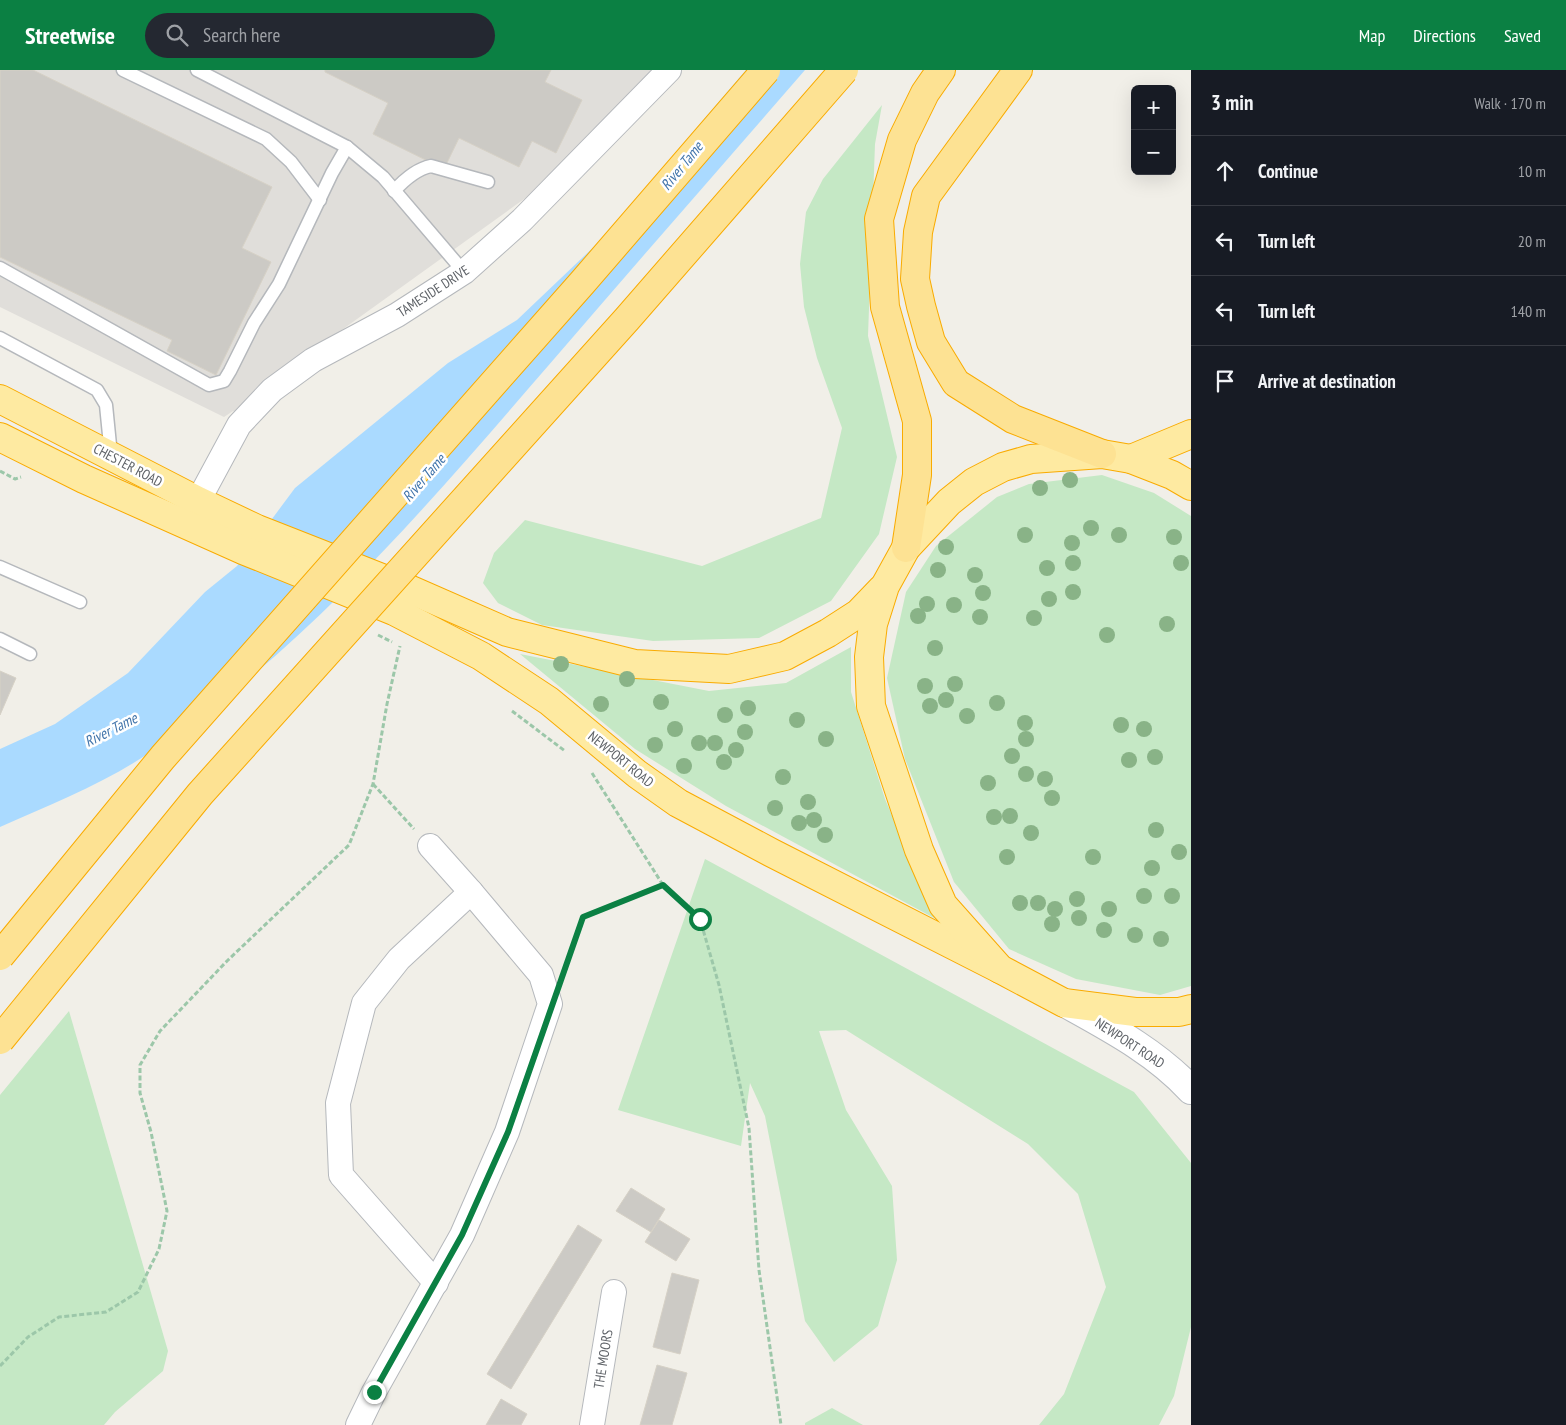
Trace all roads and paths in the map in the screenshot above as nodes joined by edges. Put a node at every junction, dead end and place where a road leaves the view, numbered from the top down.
1 (124, 70) edge
2 (196, 70) edge
3 (669, 70) edge
4 (766, 70) edge
5 (844, 70) edge
6 (941, 70) edge
7 (1018, 70) edge
8 (211, 73) edge
9 (347, 147) junction
10 (488, 182) dead end
11 (394, 191) junction
12 (320, 200) junction
13 (0, 268) edge
14 (464, 272) junction
15 (0, 338) edge
16 (0, 399) edge
17 (1191, 434) edge
18 (2, 441) edge
19 (1102, 454) junction
20 (111, 455) junction
21 (1131, 458) junction
22 (1191, 486) edge
23 (198, 501) junction
24 (250, 540) junction
25 (906, 548) junction
26 (0, 568) edge
27 (885, 586) junction
28 (80, 602) dead end
29 (374, 633) dead end
30 (0, 640) edge
31 (390, 641) dead end
32 (400, 646) dead end
33 (30, 654) dead end
34 (591, 771) dead end
35 (373, 784) junction
36 (430, 846) joint
37 (663, 885) junction
38 (471, 892) junction
39 (0, 956) edge
40 (1000, 969) junction
41 (1064, 1003) junction
42 (550, 1004) junction
43 (1191, 1009) edge
44 (0, 1040) edge
45 (1191, 1090) edge
46 (436, 1283) junction
47 (614, 1292) dead end
48 (0, 1366) edge
49 (358, 1425) edge
50 (592, 1425) edge
51 (781, 1425) edge

1 - 12 lane
2 - 8 lane
3 - 14 street, TAMESIDE DRIVE
4 - 39 highway, bridge
5 - 44 highway, bridge
6 - 25 highway
7 - 19 highway
8 - 9 lane
9 - 11 lane
9 - 12 lane
10 - 11 lane
11 - 14 lane
12 - 13 lane
14 - 23 street, TAMESIDE DRIVE
15 - 20 lane
16 - 20 highway, CHESTER ROAD
17 - 21 highway
18 - 24 highway, CHESTER ROAD
19 - 21 highway
19 - 25 highway
20 - 23 highway, CHESTER ROAD
21 - 22 highway
23 - 24 highway, CHESTER ROAD
24 - 27 highway, bridge
24 - 40 highway, NEWPORT ROAD, bridge
25 - 27 highway
26 - 28 lane
27 - 40 highway
29 - 31 path
30 - 33 lane
32 - 35 path
34 - 37 path
35 - 36 path
35 - 48 path
36 - 38 street
37 - 42 path
37 - 51 path
38 - 42 street
38 - 46 street
40 - 41 highway, NEWPORT ROAD
41 - 43 highway
41 - 45 main road, NEWPORT ROAD
42 - 46 street
46 - 49 street
47 - 50 street, THE MOORS

